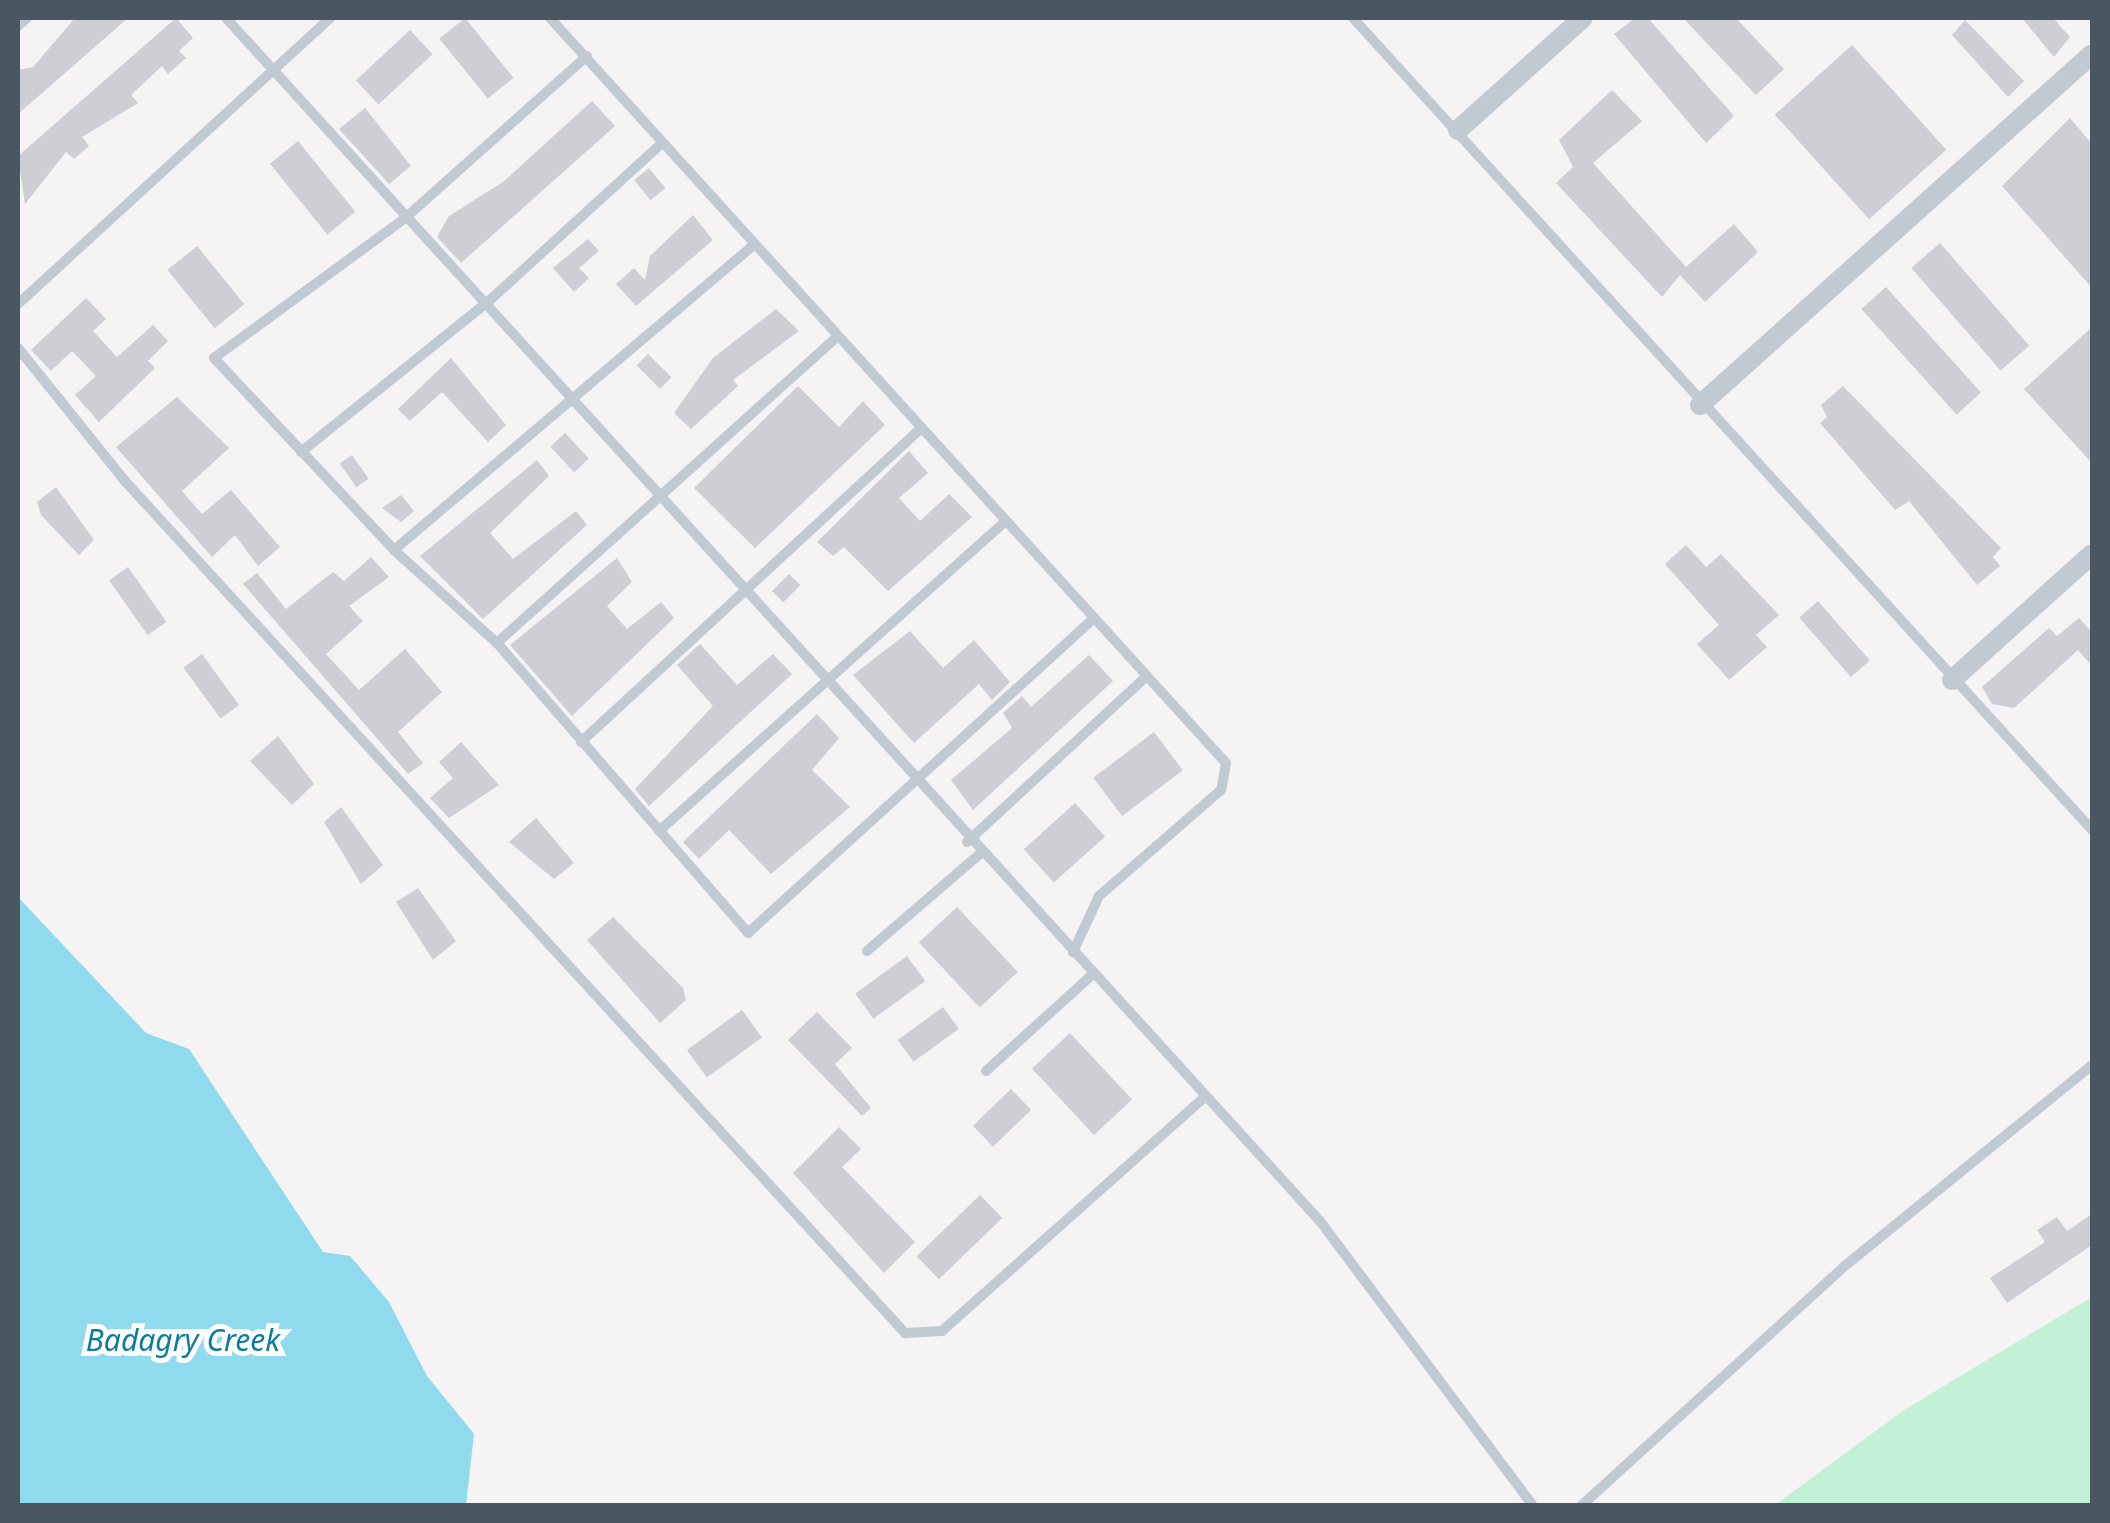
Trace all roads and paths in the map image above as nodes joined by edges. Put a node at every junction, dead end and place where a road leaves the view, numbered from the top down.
1 (28, 18) edge
2 (226, 18) edge
3 (330, 18) edge
4 (550, 18) edge
5 (1353, 18) edge
6 (1583, 18) edge
7 (18, 26) edge
8 (2092, 54) edge
9 (586, 56) junction
10 (277, 66) junction
11 (1458, 130) junction
12 (662, 143) junction
13 (404, 220) junction
14 (753, 246) junction
15 (489, 301) junction
16 (18, 304) edge
17 (836, 338) junction
18 (18, 348) edge
19 (578, 402) junction
20 (1700, 405) junction
21 (918, 431) junction
22 (302, 452) junction
23 (662, 492) junction
24 (1002, 524) junction
25 (394, 550) junction
26 (2092, 554) edge
27 (744, 586) junction
28 (1091, 622) junction
29 (497, 643) junction
30 (1145, 678) junction
31 (825, 680) junction
32 (1952, 680) junction
33 (581, 742) junction
34 (916, 781) junction
35 (2092, 830) edge
36 (659, 831) junction
37 (967, 842) junction
38 (982, 852) junction
39 (867, 951) dead end
40 (1073, 952) junction
41 (1092, 975) junction
42 (2092, 1065) edge
43 (986, 1071) dead end
44 (1206, 1096) junction
45 (1533, 1506) edge
46 (1581, 1506) edge

1 - 7 lane
2 - 10 lane
3 - 10 lane
4 - 9 lane
5 - 11 lane
6 - 11 street
8 - 20 street
9 - 12 lane
9 - 13 lane
10 - 13 lane
10 - 16 lane
11 - 20 lane
12 - 14 lane
12 - 15 lane
13 - 15 lane
13 - 22 lane
14 - 17 lane
14 - 19 lane
15 - 19 lane
15 - 22 lane
17 - 21 lane
17 - 23 lane
18 - 44 lane
19 - 23 lane
19 - 25 lane
20 - 32 lane
21 - 24 lane
21 - 27 lane
22 - 25 lane
23 - 27 lane
23 - 29 lane
24 - 28 lane
24 - 31 lane
25 - 29 lane
26 - 32 street
27 - 31 lane
27 - 33 lane
28 - 30 lane
28 - 34 lane
29 - 33 lane
30 - 37 lane
30 - 40 lane
31 - 34 lane
31 - 36 lane
32 - 35 lane
33 - 36 lane
34 - 36 lane
34 - 37 lane
37 - 38 lane
38 - 39 lane
38 - 40 lane
40 - 41 lane
41 - 43 lane
41 - 44 lane
42 - 46 lane
44 - 45 lane

